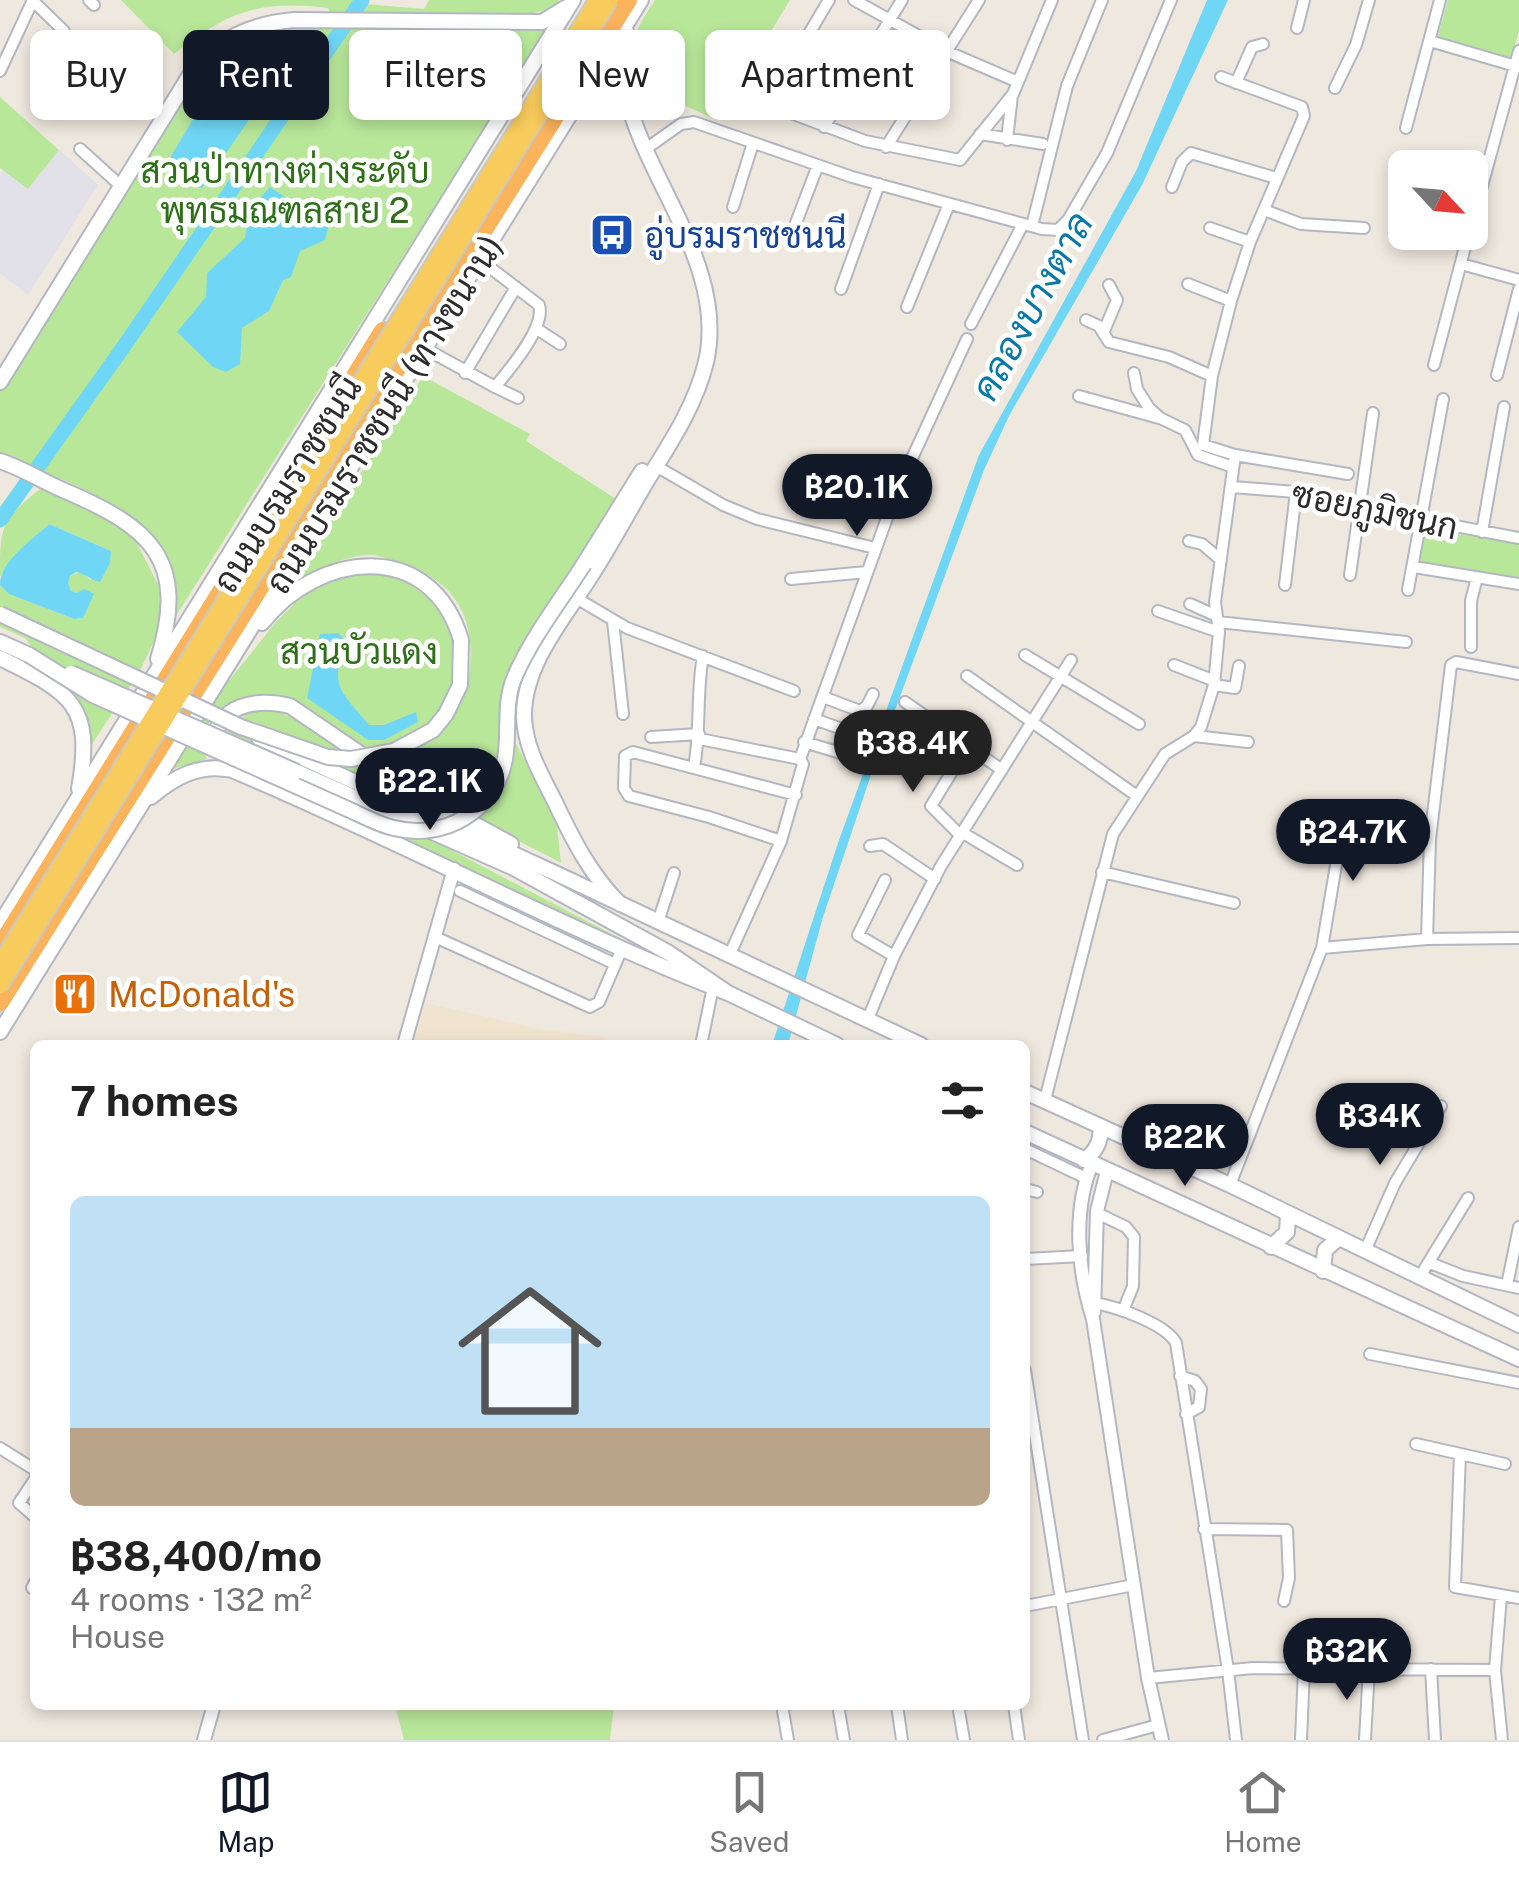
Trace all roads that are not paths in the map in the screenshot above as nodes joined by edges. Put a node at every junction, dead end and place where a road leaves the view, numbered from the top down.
1 (33, 0) edge
2 (610, 0) edge
3 (640, 0) edge
4 (829, 0) edge
5 (854, 0) edge
6 (902, 0) edge
7 (978, 0) edge
8 (1052, 0) edge
9 (1102, 0) edge
10 (1171, 0) edge
11 (1304, 0) edge
12 (1368, 0) edge
13 (1440, 0) edge
14 (583, 1) edge
15 (629, 9) edge
16 (889, 20) junction
17 (1297, 28) dead end
18 (63, 30) edge
19 (811, 30) edge
20 (907, 30) edge
21 (1430, 40) junction
22 (1263, 44) dead end
23 (950, 45) edge
24 (1519, 51) edge
25 (950, 53) edge
26 (1517, 66) edge
27 (0, 72) edge
28 (1221, 76) dead end
29 (1018, 82) junction
30 (1236, 83) junction
31 (1335, 88) dead end
32 (1012, 94) junction
33 (808, 120) edge
34 (902, 120) edge
35 (824, 126) junction
36 (1406, 128) dead end
37 (980, 134) junction
38 (1006, 140) junction
39 (753, 143) junction
40 (1044, 144) dead end
41 (886, 146) junction
42 (80, 148) dead end
43 (647, 148) junction
44 (818, 165) junction
45 (1488, 168) edge
46 (1276, 178) junction
47 (879, 184) junction
48 (122, 187) junction
49 (1172, 187) dead end
50 (949, 204) junction
51 (732, 207) dead end
52 (1264, 210) junction
53 (1027, 225) junction
54 (794, 228) dead end
55 (1210, 228) dead end
56 (1364, 228) dead end
57 (1250, 242) junction
58 (1464, 250) edge
59 (480, 260) junction
60 (1460, 264) junction
61 (1519, 280) edge
62 (1188, 284) dead end
63 (1108, 285) dead end
64 (516, 287) junction
65 (841, 289) dead end
66 (1519, 289) edge
67 (1231, 300) junction
68 (907, 307) dead end
69 (1086, 320) dead end
70 (971, 324) dead end
71 (537, 329) junction
72 (1104, 331) junction
73 (967, 338) dead end
74 (560, 344) dead end
75 (424, 348) junction
76 (1434, 365) dead end
77 (465, 373) junction
78 (1134, 373) dead end
79 (1496, 375) dead end
80 (1212, 376) junction
81 (0, 382) edge
82 (495, 387) junction
83 (1080, 396) dead end
84 (518, 398) dead end
85 (1444, 398) dead end
86 (1504, 407) dead end
87 (688, 412) junction
88 (1373, 414) dead end
89 (1160, 418) junction
90 (1234, 460) junction
91 (5, 463) edge
92 (656, 466) junction
93 (1348, 474) dead end
94 (1232, 487) junction
95 (1296, 492) junction
96 (1360, 508) junction
97 (1422, 521) junction
98 (1482, 532) junction
99 (1519, 538) edge
100 (1189, 541) dead end
101 (875, 548) junction
102 (1221, 560) junction
103 (1414, 567) junction
104 (867, 572) junction
105 (1350, 575) dead end
106 (1477, 577) junction
107 (791, 579) dead end
108 (1519, 584) edge
109 (1286, 585) dead end
110 (1408, 590) dead end
111 (576, 598) junction
112 (1190, 604) dead end
113 (1158, 611) dead end
114 (0, 614) edge
115 (614, 621) junction
116 (1218, 623) junction
117 (0, 642) edge
118 (1406, 642) dead end
119 (1471, 646) dead end
120 (28, 655) junction
121 (1025, 655) dead end
122 (703, 656) junction
123 (0, 658) edge
124 (1071, 660) dead end
125 (1174, 665) dead end
126 (1239, 666) dead end
127 (226, 669) junction
128 (1519, 674) edge
129 (967, 676) dead end
130 (1061, 677) junction
131 (152, 680) junction
132 (1214, 683) junction
133 (794, 692) dead end
134 (872, 694) dead end
135 (823, 697) junction
136 (905, 702) dead end
137 (623, 714) dead end
138 (814, 719) junction
139 (929, 721) junction
140 (1034, 724) junction
141 (1139, 724) dead end
142 (241, 728) junction
143 (842, 729) dead end
144 (699, 736) junction
145 (1194, 736) junction
146 (651, 737) dead end
147 (804, 742) junction
148 (1248, 742) dead end
149 (966, 748) junction
150 (844, 754) dead end
151 (800, 759) junction
152 (902, 762) dead end
153 (694, 767) junction
154 (232, 770) junction
155 (1002, 770) junction
156 (796, 795) junction
157 (1137, 796) junction
158 (78, 800) junction
159 (139, 808) junction
160 (1345, 812) dead end
161 (962, 834) junction
162 (781, 841) junction
163 (870, 846) dead end
164 (1016, 866) dead end
165 (454, 869) junction
166 (556, 872) junction
167 (1102, 872) junction
168 (674, 873) dead end
169 (935, 879) junction
170 (886, 880) dead end
171 (460, 891) dead end
172 (1234, 903) dead end
173 (620, 904) junction
174 (658, 922) junction
175 (0, 924) edge
176 (435, 938) junction
177 (1519, 938) edge
178 (1427, 940) junction
179 (0, 946) edge
180 (1322, 948) junction
181 (729, 956) junction
182 (894, 956) junction
183 (618, 957) junction
184 (0, 963) edge
185 (0, 986) edge
186 (720, 990) junction
187 (0, 1002) edge
188 (867, 1021) junction
189 (0, 1032) edge
190 (405, 1040) edge
191 (703, 1040) edge
192 (827, 1040) edge
193 (910, 1040) edge
194 (1030, 1094) edge
195 (1045, 1100) junction
196 (1441, 1106) dead end
197 (1100, 1126) junction
198 (1030, 1135) edge
199 (1030, 1153) edge
200 (1087, 1167) junction
201 (1107, 1171) junction
202 (1230, 1185) junction
203 (1030, 1190) edge
204 (1038, 1192) dead end
205 (1468, 1198) dead end
206 (1096, 1213) junction
207 (1288, 1214) junction
208 (1519, 1227) edge
209 (1339, 1238) junction
210 (1271, 1246) junction
211 (1365, 1250) junction
212 (1082, 1256) junction
213 (1097, 1256) junction
214 (1030, 1259) edge
215 (1430, 1263) junction
216 (1323, 1271) junction
217 (1419, 1278) junction
218 (1513, 1286) edge
219 (1095, 1303) junction
220 (1123, 1311) junction
221 (1093, 1319) junction
222 (1519, 1325) edge
223 (1370, 1354) dead end
224 (1519, 1358) edge
225 (1180, 1376) junction
226 (1519, 1382) edge
227 (1030, 1401) edge
228 (1186, 1414) junction
229 (1416, 1444) dead end
230 (0, 1448) edge
231 (1460, 1454) junction
232 (1505, 1464) dead end
233 (30, 1467) edge
234 (30, 1486) edge
235 (30, 1513) edge
236 (1204, 1528) junction
237 (1134, 1585) junction
238 (1501, 1596) junction
239 (1519, 1598) edge
240 (1062, 1601) junction
241 (1284, 1601) dead end
242 (1030, 1605) edge
243 (1370, 1668) junction
244 (1304, 1669) junction
245 (1228, 1670) junction
246 (1432, 1670) junction
247 (1495, 1670) junction
248 (1148, 1678) junction
249 (213, 1710) edge
250 (783, 1710) edge
251 (839, 1710) edge
252 (897, 1710) edge
253 (959, 1710) edge
254 (1015, 1710) edge
255 (1158, 1725) junction
256 (788, 1739) edge
257 (204, 1740) edge
258 (779, 1740) edge
259 (844, 1740) edge
260 (902, 1740) edge
261 (964, 1740) edge
262 (1019, 1740) edge
263 (1083, 1740) edge
264 (1103, 1740) edge
265 (1162, 1740) edge
266 (1236, 1740) edge
267 (1300, 1740) edge
268 (1365, 1740) edge
269 (1435, 1740) edge
270 (1502, 1740) edge

1 - 18 street
1 - 27 street
2 - 185 main road, bridge
3 - 15 main road, ถนนบรมราชชนนี (ทางขนาน)
4 - 19 street
5 - 16 street
6 - 16 street
7 - 23 street
8 - 29 street
9 - 53 street
10 - 53 street
11 - 17 street
12 - 31 street
13 - 21 street
14 - 48 main road
14 - 131 main road, ถนนบรมราชชนนี (ทางขนาน)
14 - 179 highway, ถนนบรมราชชนนี
14 - 184 main road, bridge
15 - 43 main road
15 - 59 main road, ถนนบรมราชชนนี (ทางขนาน)
15 - 187 highway, ถนนบรมราชชนนี
16 - 20 street
16 - 35 street
21 - 26 street
21 - 36 street
22 - 30 street
24 - 26 street
25 - 29 street
26 - 45 street
28 - 30 street
29 - 32 street
30 - 46 street
32 - 37 street
32 - 38 street
33 - 35 street
34 - 41 street
35 - 41 street
37 - 38 street
37 - 41 street
38 - 40 street
39 - 43 street
39 - 44 street
39 - 51 street
42 - 48 street
43 - 87 main road
44 - 47 street
44 - 54 street
46 - 49 street
46 - 52 street
47 - 50 street
47 - 65 street
48 - 81 main road
50 - 53 street
50 - 68 street
52 - 56 street
52 - 57 street
53 - 70 street
55 - 57 street
57 - 67 street
58 - 60 street
59 - 64 street
59 - 75 main road, ถนนบรมราชชนนี (ทางขนาน)
60 - 61 street
60 - 76 street
62 - 67 street
63 - 72 street
64 - 71 street
64 - 77 street
66 - 79 street
67 - 80 street
69 - 72 street
71 - 74 street
71 - 82 street
72 - 80 street
73 - 101 street
75 - 77 street
75 - 127 main road, ถนนบรมราชชนนี (ทางขนาน)
77 - 82 street
78 - 89 street
80 - 90 street
82 - 84 street
83 - 89 street
85 - 97 street
86 - 98 street
87 - 92 main road
87 - 120 main road, bridge
88 - 96 street
89 - 90 street
90 - 93 street
90 - 94 street
91 - 131 main road
92 - 101 street
92 - 111 main road
94 - 95 street, ซอยภูมิชนก
94 - 102 street
95 - 96 street, ซอยภูมิชนก
95 - 109 street
96 - 97 street, ซอยภูมิชนก
96 - 105 street
97 - 98 street, ซอยภูมิชนก
97 - 103 street
98 - 99 street, ซอยภูมิชนก
100 - 102 street
101 - 104 street
102 - 116 street
103 - 106 street
103 - 110 street
104 - 107 street
104 - 135 street
106 - 108 street
106 - 119 street
111 - 115 street
111 - 173 main road
112 - 116 street
113 - 116 street
114 - 142 main road, bridge
115 - 122 street
115 - 137 street
116 - 118 street
116 - 132 street
117 - 120 main road
120 - 186 main road, bridge
121 - 130 street
122 - 133 street
122 - 144 street
123 - 158 main road
124 - 130 street
125 - 132 street
126 - 132 street
127 - 142 main road, bridge
127 - 159 main road, ถนนบรมราชชนนี (ทางขนาน)
128 - 178 street
129 - 140 street
130 - 140 street
130 - 141 street
131 - 158 main road, ถนนบรมราชชนนี (ทางขนาน)
132 - 145 street
134 - 135 street
135 - 138 street
136 - 139 street
138 - 143 street
138 - 147 street
139 - 149 street
139 - 152 street
140 - 155 street
140 - 157 street
142 - 166 main road, bridge
144 - 146 street
144 - 151 street
144 - 153 street
145 - 148 street
145 - 157 street
147 - 150 street
147 - 151 street
149 - 155 street
149 - 161 street
151 - 156 street
153 - 156 street
153 - 162 street
154 - 159 main road
154 - 165 main road
154 - 166 main road
155 - 161 street
156 - 162 street
157 - 167 street
158 - 175 main road, ถนนบรมราชชนนี (ทางขนาน)
159 - 189 main road, ถนนบรมราชชนนี (ทางขนาน)
160 - 180 street
161 - 164 street
161 - 169 street
162 - 181 street
163 - 169 street
165 - 176 street
165 - 183 main road
166 - 173 main road
167 - 172 street
167 - 195 street
168 - 174 street
169 - 182 street
170 - 182 street
171 - 183 street
173 - 174 main road
174 - 181 main road
176 - 183 street
176 - 190 street
177 - 178 street
178 - 180 street
180 - 202 street
181 - 188 main road
182 - 188 street
183 - 186 main road
186 - 191 street
186 - 192 main road
188 - 193 main road
194 - 195 main road
195 - 197 main road
196 - 211 street
197 - 200 main road
197 - 202 main road
198 - 200 main road
199 - 200 street
200 - 201 main road
200 - 212 street
201 - 206 street
201 - 210 main road
202 - 207 main road
203 - 204 street
205 - 215 street
206 - 213 street
206 - 220 street
207 - 209 main road
207 - 210 main road
208 - 218 street
209 - 211 main road
209 - 216 main road
210 - 216 main road
211 - 217 main road
212 - 213 street
212 - 214 street
212 - 221 street
213 - 219 street
215 - 217 street
215 - 218 street
216 - 224 main road
217 - 222 main road
219 - 220 street
219 - 221 street
220 - 225 street
221 - 237 street
223 - 226 street
225 - 228 street
225 - 228 street
227 - 240 street
228 - 236 street
229 - 231 street
230 - 233 street
231 - 232 street
231 - 238 street
234 - 235 street
236 - 241 street
236 - 245 street
237 - 240 street
237 - 248 street
238 - 239 street
238 - 247 street
240 - 242 street
240 - 263 street
243 - 244 street
243 - 246 street
243 - 268 street
244 - 245 street
244 - 267 street
245 - 248 street
245 - 266 street
246 - 247 street
246 - 269 street
247 - 270 street
248 - 255 street
249 - 257 street
250 - 256 street
251 - 259 street
252 - 260 street
253 - 261 street
254 - 262 street
255 - 264 street
255 - 265 street
256 - 258 street

